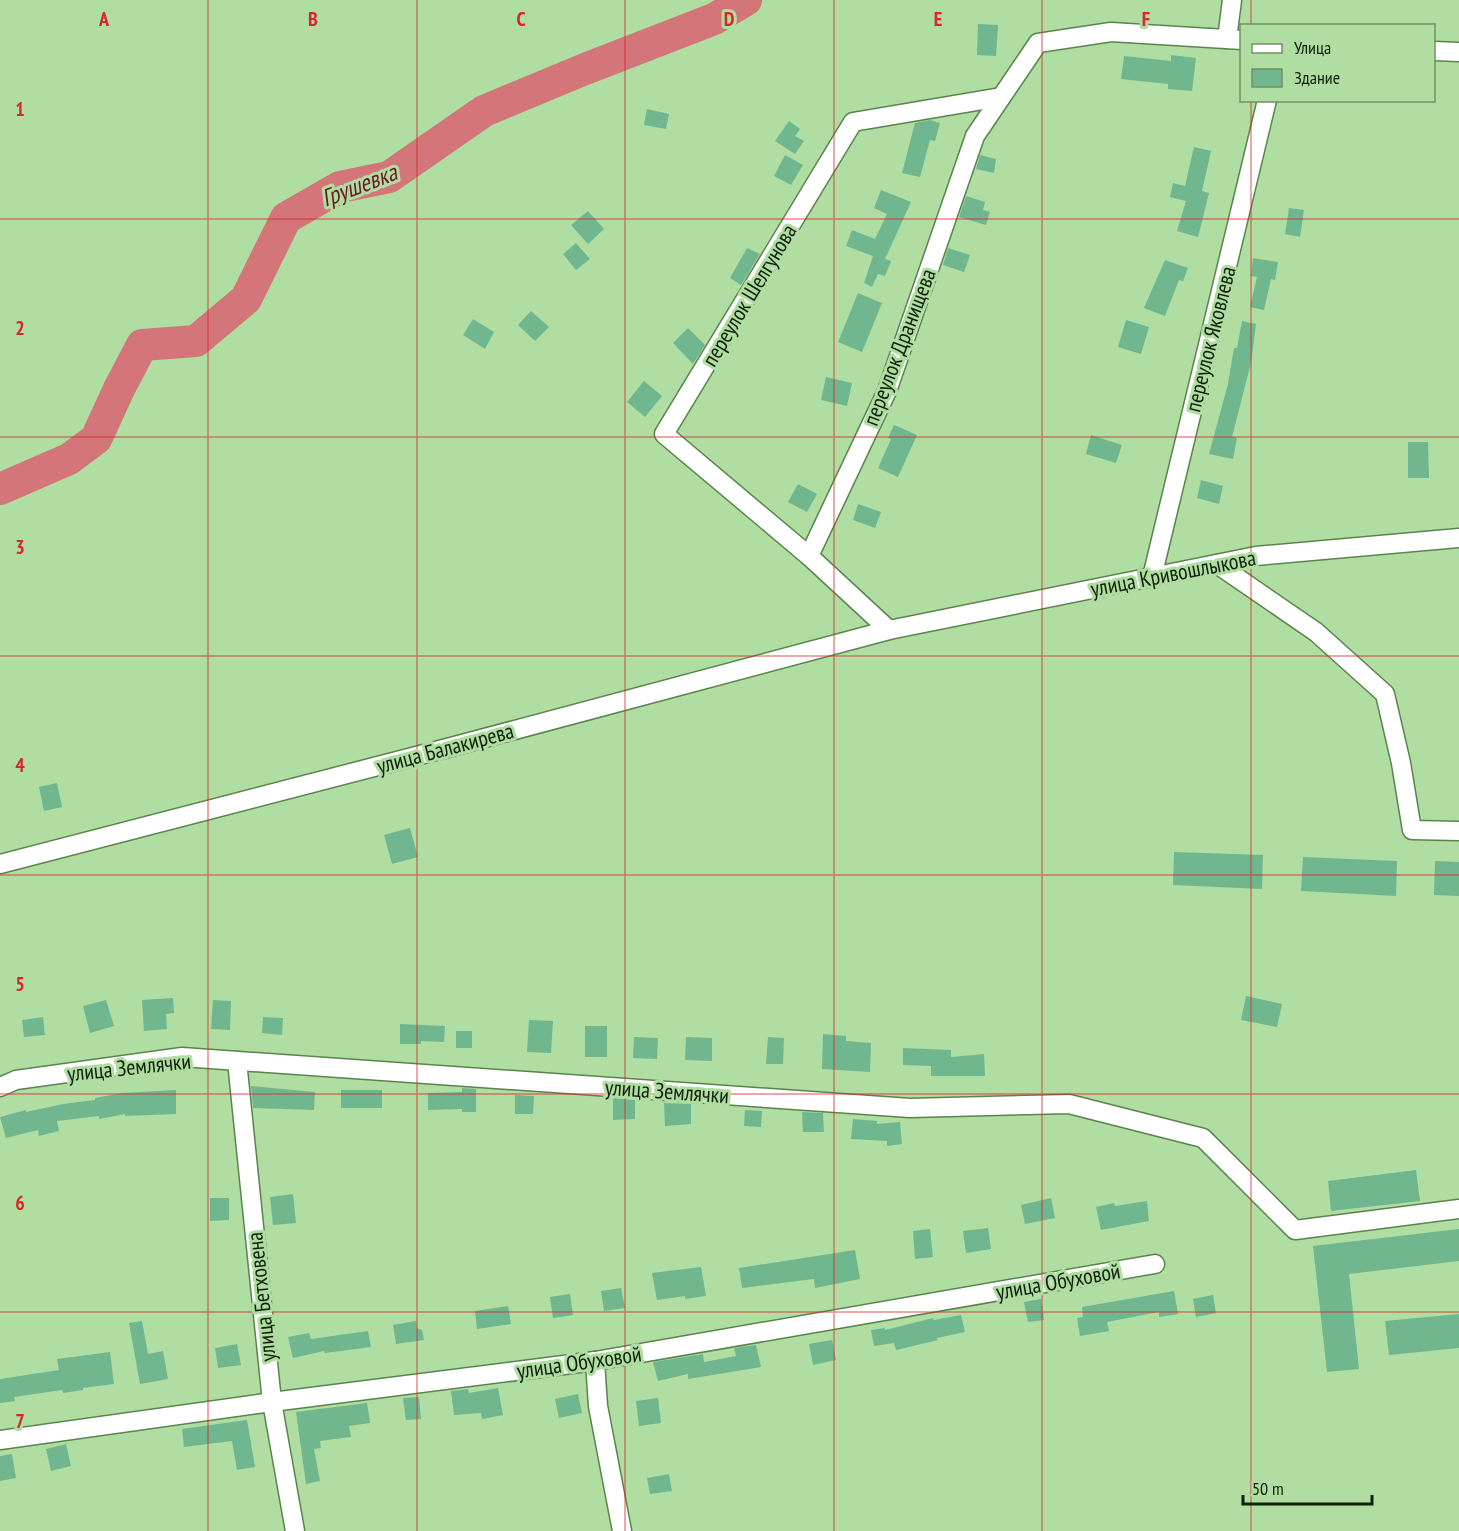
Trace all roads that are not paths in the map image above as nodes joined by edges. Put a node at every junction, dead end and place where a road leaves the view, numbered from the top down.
1 (1232, 0) edge
2 (1234, 39) edge
3 (1435, 51) edge
4 (1459, 52) edge
5 (1001, 97) junction
6 (1267, 102) edge
7 (1459, 538) edge
8 (808, 556) junction
9 (1217, 564) junction
10 (1152, 577) junction
11 (889, 630) junction
12 (1459, 831) edge
13 (0, 864) edge
14 (237, 1061) junction
15 (0, 1086) edge
16 (1459, 1209) edge
17 (1155, 1264) dead end
18 (595, 1361) junction
19 (272, 1402) junction
20 (0, 1440) edge
21 (295, 1531) edge
22 (622, 1531) edge

1 - 2 street
2 - 5 street, переулок Дранищева
3 - 4 street
5 - 8 street, переулок Дранищева
5 - 8 street, переулок Шелгунова
6 - 10 street, переулок Яковлева
7 - 9 street, улица Кривошлыкова
8 - 11 street
9 - 10 street, улица Кривошлыкова
9 - 12 street
10 - 11 street, улица Кривошлыкова
11 - 13 street, улица Балакирева
14 - 15 street, улица Землячки
14 - 16 street, улица Землячки
14 - 19 street, улица Бетховена
17 - 18 street, улица Обуховой
18 - 19 street, улица Обуховой
18 - 22 street
19 - 20 street, улица Обуховой
19 - 21 street, улица Бетховена

